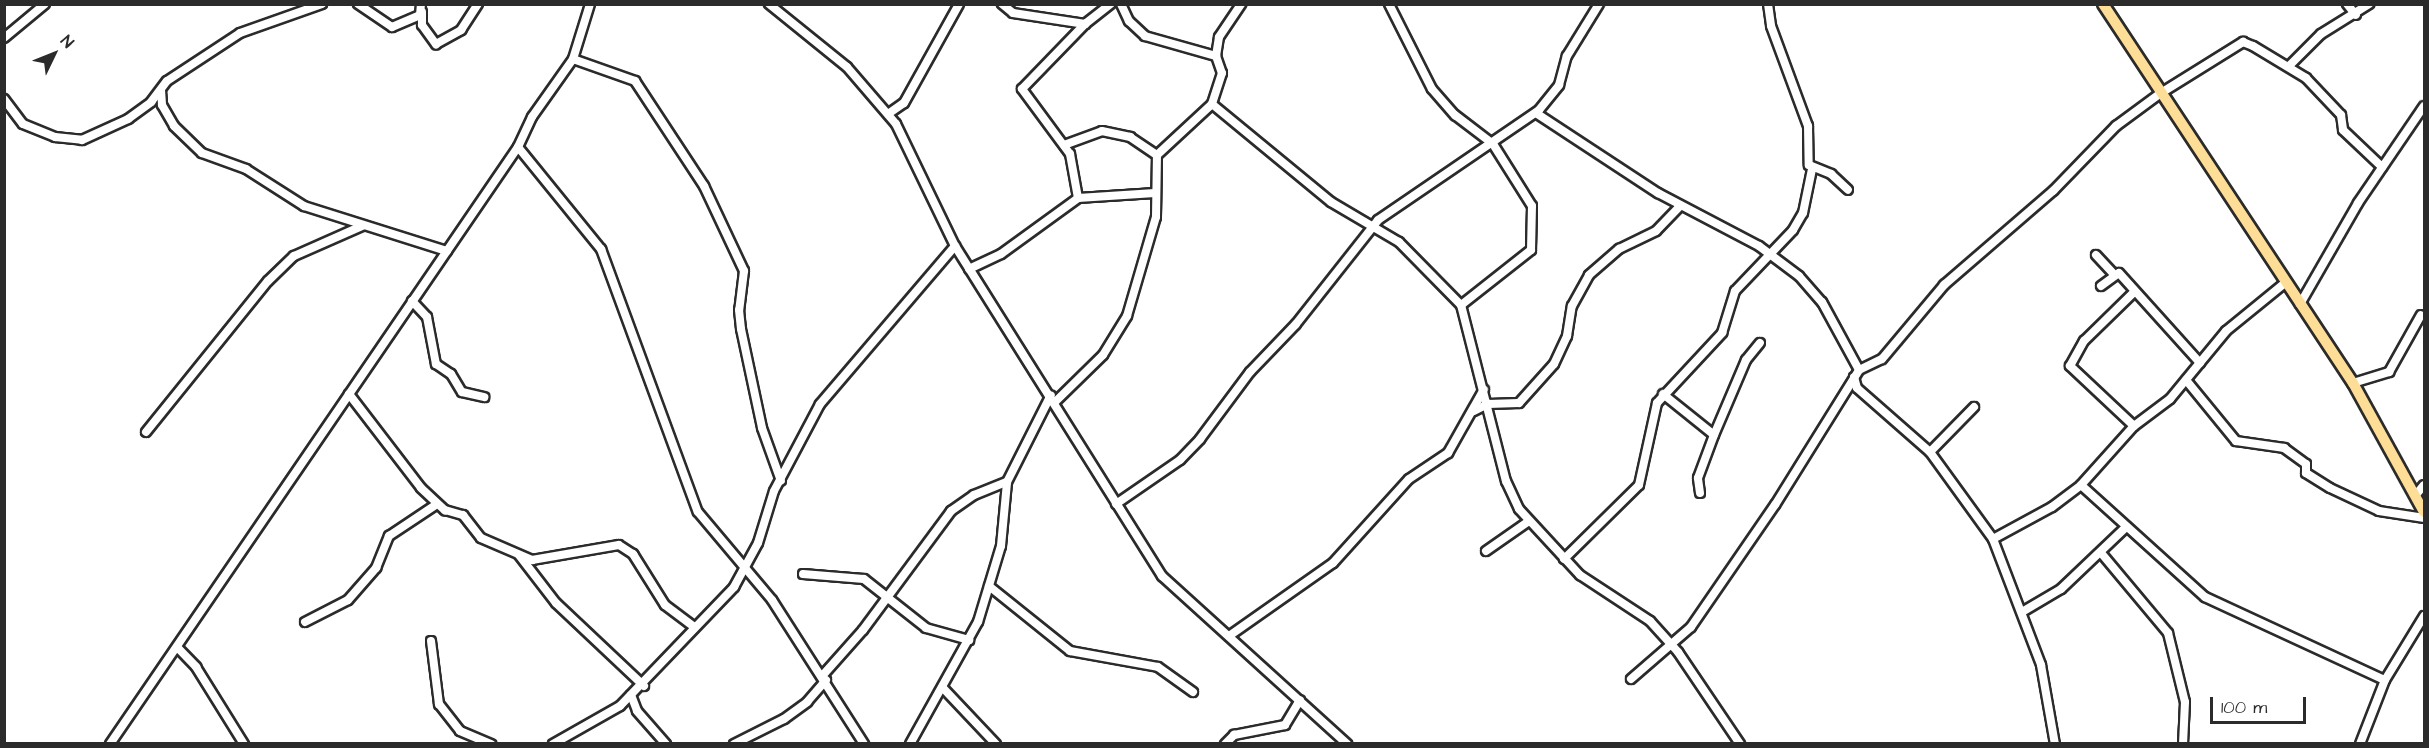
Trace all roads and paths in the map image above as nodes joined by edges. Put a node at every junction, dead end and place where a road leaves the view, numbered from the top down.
1 (322, 4) edge
2 (358, 4) edge
3 (478, 4) edge
4 (590, 4) edge
5 (769, 4) edge
6 (958, 4) edge
7 (1002, 4) edge
8 (1111, 4) edge
9 (1121, 4) edge
10 (1241, 4) edge
11 (1389, 4) edge
12 (1599, 4) edge
13 (1768, 4) edge
14 (2103, 4) edge
15 (2347, 4) edge
16 (2369, 4) edge
17 (43, 5) edge
18 (422, 8) edge
19 (2356, 15) junction
20 (1085, 24) junction
21 (4, 38) edge
22 (1216, 56) junction
23 (573, 59) junction
24 (2289, 66) junction
25 (161, 88) junction
26 (2161, 93) junction
27 (160, 98) junction
28 (4, 99) edge
29 (151, 102) junction
30 (1212, 104) junction
31 (2424, 106) edge
32 (888, 114) junction
33 (1535, 117) junction
34 (1493, 144) junction
35 (1064, 145) junction
36 (518, 147) junction
37 (1157, 155) junction
38 (2382, 167) junction
39 (1812, 169) junction
40 (1848, 190) dead end
41 (1155, 193) junction
42 (1078, 198) junction
43 (1680, 206) junction
44 (1376, 224) junction
45 (362, 226) junction
46 (955, 246) junction
47 (447, 251) junction
48 (1767, 253) junction
49 (2096, 255) dead end
50 (969, 269) junction
51 (2114, 274) junction
52 (2286, 282) junction
53 (2101, 286) dead end
54 (2134, 292) junction
55 (412, 301) junction
56 (2300, 304) junction
57 (1461, 305) junction
58 (2421, 315) dead end
59 (1760, 343) dead end
60 (2200, 363) junction
61 (1857, 373) junction
62 (2186, 380) junction
63 (2353, 383) junction
64 (1857, 388) junction
65 (1484, 389) junction
66 (1846, 389) junction
67 (349, 394) junction
68 (1663, 394) junction
69 (484, 397) dead end
70 (1053, 399) junction
71 (1488, 404) junction
72 (1974, 407) dead end
73 (1474, 411) junction
74 (2134, 426) junction
75 (146, 432) dead end
76 (1714, 435) junction
77 (1930, 452) junction
78 (781, 481) junction
79 (1007, 482) junction
80 (2081, 485) junction
81 (2424, 485) edge
82 (1700, 493) dead end
83 (2415, 496) junction
84 (437, 504) junction
85 (1116, 504) junction
86 (2424, 512) edge
87 (2424, 518) edge
88 (1529, 521) junction
89 (2124, 529) junction
90 (1993, 539) junction
91 (1486, 550) dead end
92 (2103, 554) junction
93 (1564, 558) junction
94 (529, 563) junction
95 (747, 566) junction
96 (802, 574) dead end
97 (989, 586) junction
98 (885, 597) junction
99 (2022, 612) junction
100 (2424, 616) edge
101 (305, 622) dead end
102 (693, 626) junction
103 (1229, 636) junction
104 (969, 640) junction
105 (431, 641) dead end
106 (1672, 646) junction
107 (177, 647) junction
108 (824, 677) junction
109 (1631, 680) dead end
110 (2385, 680) junction
111 (644, 686) junction
112 (943, 688) junction
113 (1193, 692) dead end
114 (631, 695) junction
115 (1300, 700) junction
116 (110, 744) edge
117 (244, 744) edge
118 (491, 744) edge
119 (553, 744) edge
120 (666, 744) edge
121 (734, 744) edge
122 (864, 744) edge
123 (910, 744) edge
124 (996, 744) edge
125 (1226, 744) edge
126 (1347, 744) edge
127 (1740, 744) edge
128 (2055, 744) edge
129 (2183, 744) edge
130 (2360, 744) edge

1 - 25 street
2 - 18 street
3 - 18 street
4 - 23 street
5 - 32 street
6 - 32 street
7 - 20 street
8 - 20 street
9 - 22 street
10 - 22 street
11 - 34 street
12 - 33 street
13 - 39 street
14 - 26 main road
15 - 19 street
16 - 19 street
17 - 21 street
19 - 24 street
20 - 35 street
22 - 30 street
23 - 36 street
23 - 78 street
24 - 26 street
24 - 38 street
25 - 27 street
25 - 29 street
26 - 52 main road
26 - 61 street
27 - 29 street
27 - 45 street
28 - 29 street
30 - 37 street
30 - 44 street
31 - 38 street
32 - 46 street
33 - 34 street
33 - 43 street
34 - 44 street
34 - 57 street
35 - 37 street
35 - 42 street
36 - 47 street
36 - 95 street
37 - 41 street
38 - 56 street
39 - 40 street
39 - 48 street
41 - 42 street
41 - 70 street
42 - 50 street
43 - 48 street
43 - 71 street
44 - 57 street
44 - 85 street
45 - 47 street
45 - 75 street
46 - 50 street
46 - 78 street
47 - 55 street
48 - 61 street
48 - 68 street
49 - 51 street
50 - 70 street
51 - 53 street
51 - 54 street
52 - 56 main road
52 - 60 street
54 - 60 street
54 - 74 street
55 - 67 street
55 - 69 street
56 - 63 main road
57 - 65 street
58 - 63 street
59 - 76 street
60 - 62 street
61 - 64 street
61 - 66 street
62 - 74 street
62 - 87 street
63 - 83 main road
64 - 66 street
64 - 77 street
65 - 71 street
65 - 73 street
66 - 106 street
67 - 84 street
67 - 107 street
68 - 76 street
68 - 93 street
70 - 79 street
70 - 85 street
71 - 73 street
71 - 88 street
72 - 77 street
73 - 103 street
74 - 80 street
76 - 82 street
77 - 90 street
78 - 95 street
79 - 97 street
79 - 98 street
80 - 89 street
80 - 90 street
81 - 83 street
83 - 86 main road
84 - 94 street
84 - 101 street
85 - 103 street
88 - 91 street
88 - 93 street
89 - 92 street
89 - 110 street
90 - 99 street
92 - 99 street
92 - 129 street
93 - 106 street
94 - 102 street
94 - 111 street
95 - 102 street
95 - 108 street
96 - 98 street
97 - 104 street
97 - 113 street
98 - 104 street
98 - 108 street
99 - 128 street
100 - 110 street
102 - 111 street
103 - 115 street
104 - 112 street
105 - 118 street
106 - 109 street
106 - 127 street
107 - 116 street
107 - 117 street
108 - 121 street
108 - 122 street
110 - 130 street
111 - 114 street
112 - 123 street
112 - 124 street
114 - 119 street
114 - 120 street
115 - 125 street
115 - 126 street

